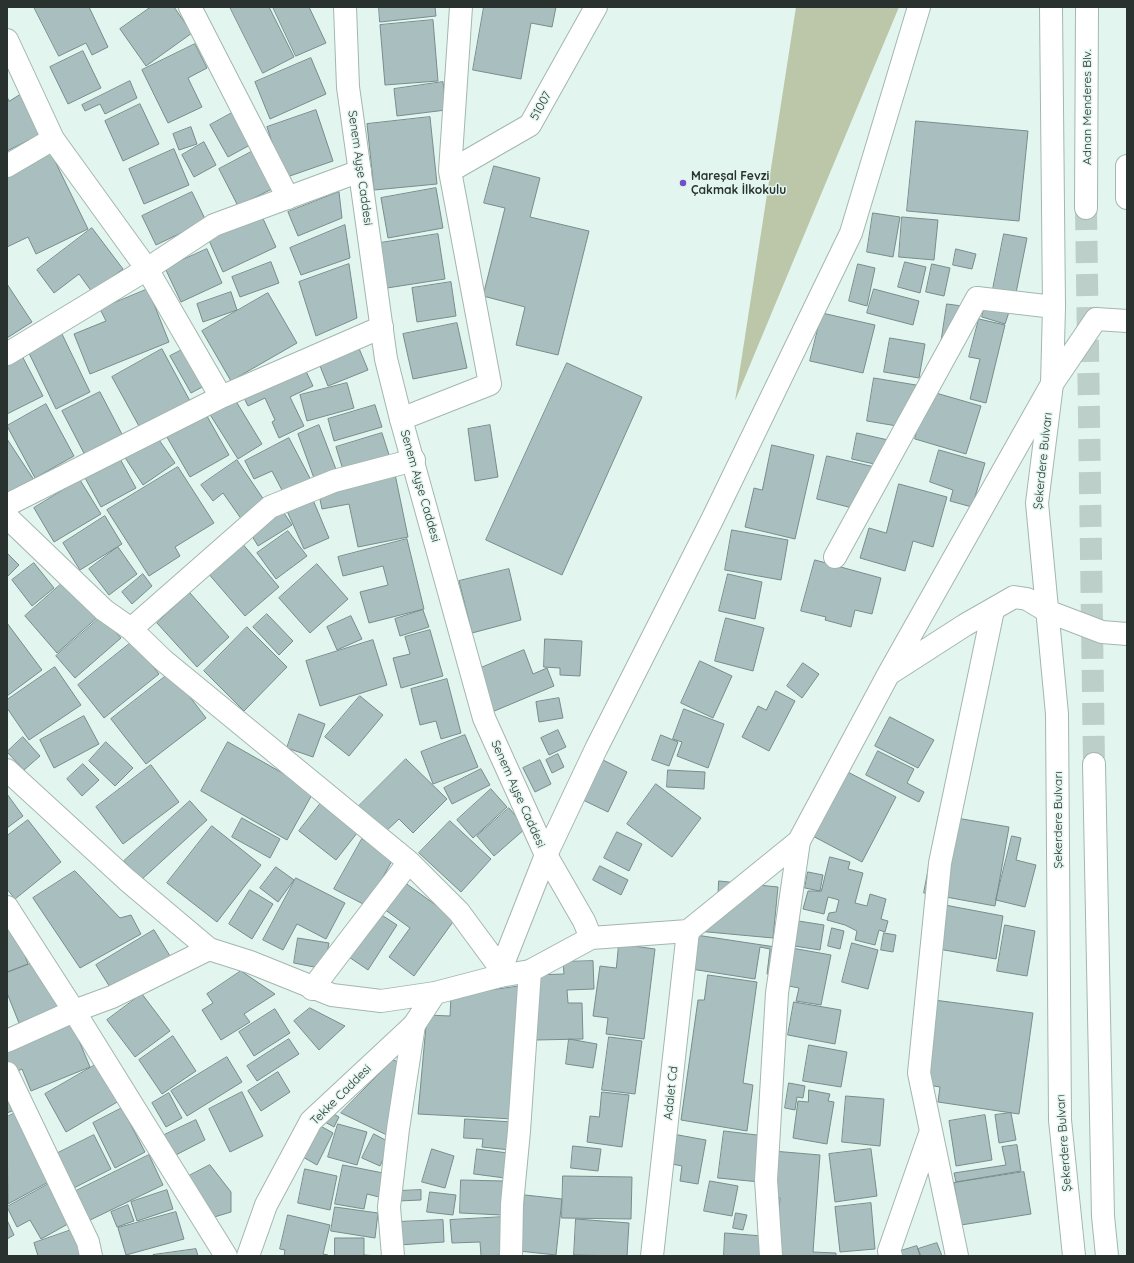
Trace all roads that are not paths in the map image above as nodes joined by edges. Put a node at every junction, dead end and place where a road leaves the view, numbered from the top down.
1 (190, 7) edge
2 (345, 7) edge
3 (461, 7) edge
4 (596, 7) edge
5 (920, 7) edge
6 (1051, 7) edge
7 (1087, 7) edge
8 (7, 40) edge
9 (53, 139) junction
10 (7, 166) edge
11 (1127, 166) edge
12 (360, 171) junction
13 (450, 171) junction
14 (288, 198) junction
15 (1127, 198) edge
16 (1086, 208) tunnel mouth
17 (147, 269) junction
18 (1054, 307) junction
19 (1127, 322) edge
20 (382, 327) junction
21 (7, 354) edge
22 (1052, 384) junction
23 (221, 397) junction
24 (401, 419) junction
25 (414, 460) junction
26 (7, 506) edge
27 (7, 517) edge
28 (835, 557) dead end
29 (992, 610) junction
30 (1047, 611) junction
31 (131, 629) junction
32 (1127, 634) edge
33 (888, 675) junction
34 (1094, 764) tunnel mouth
35 (7, 770) edge
36 (799, 841) junction
37 (546, 855) junction
38 (409, 862) junction
39 (7, 907) edge
40 (688, 931) junction
41 (591, 938) junction
42 (209, 949) junction
43 (530, 971) junction
44 (500, 972) junction
45 (312, 989) junction
46 (435, 993) junction
47 (74, 1011) junction
48 (414, 1025) junction
49 (7, 1041) edge
50 (7, 1072) edge
51 (931, 1130) junction
52 (91, 1256) edge
53 (226, 1256) edge
54 (248, 1256) edge
55 (392, 1256) edge
56 (511, 1256) edge
57 (652, 1256) edge
58 (770, 1256) edge
59 (891, 1256) edge
60 (957, 1256) edge
61 (1074, 1256) edge
62 (1107, 1256) edge

1 - 14 street
2 - 12 street, Senem Ayşe Caddesi
3 - 13 street
4 - 13 street, 51007
5 - 37 street
6 - 18 street, Şekerdere Bulvarı
7 - 16 street, Adnan Menderes Blv.
8 - 9 street
9 - 10 street
9 - 17 street
11 - 15 street
12 - 14 street
12 - 20 street, Senem Ayşe Caddesi
13 - 24 street
14 - 17 street
17 - 21 street
17 - 23 street
18 - 22 street, Şekerdere Bulvarı
18 - 28 street
19 - 22 street
20 - 23 street
20 - 24 street, Senem Ayşe Caddesi
22 - 30 street, Şekerdere Bulvarı
22 - 33 street
23 - 26 street
24 - 25 street, Senem Ayşe Caddesi
25 - 31 street
25 - 37 street, Senem Ayşe Caddesi
27 - 31 street
29 - 30 street
29 - 33 street
29 - 51 street
30 - 32 street
30 - 61 street, Şekerdere Bulvarı
31 - 38 street
33 - 36 street
34 - 62 street
35 - 42 street
36 - 40 street
36 - 58 street
37 - 41 street, Senem Ayşe Caddesi
37 - 44 street
38 - 44 street
38 - 45 street
39 - 47 street
40 - 41 street
40 - 57 street, Adalet Cd
41 - 43 street
42 - 45 street
42 - 47 street
43 - 44 street
43 - 56 street
44 - 46 street
45 - 46 street
46 - 48 street, Tekke Caddesi
47 - 49 street
47 - 53 street
48 - 54 street, Tekke Caddesi
48 - 55 street
50 - 52 street
51 - 59 street
51 - 60 street

